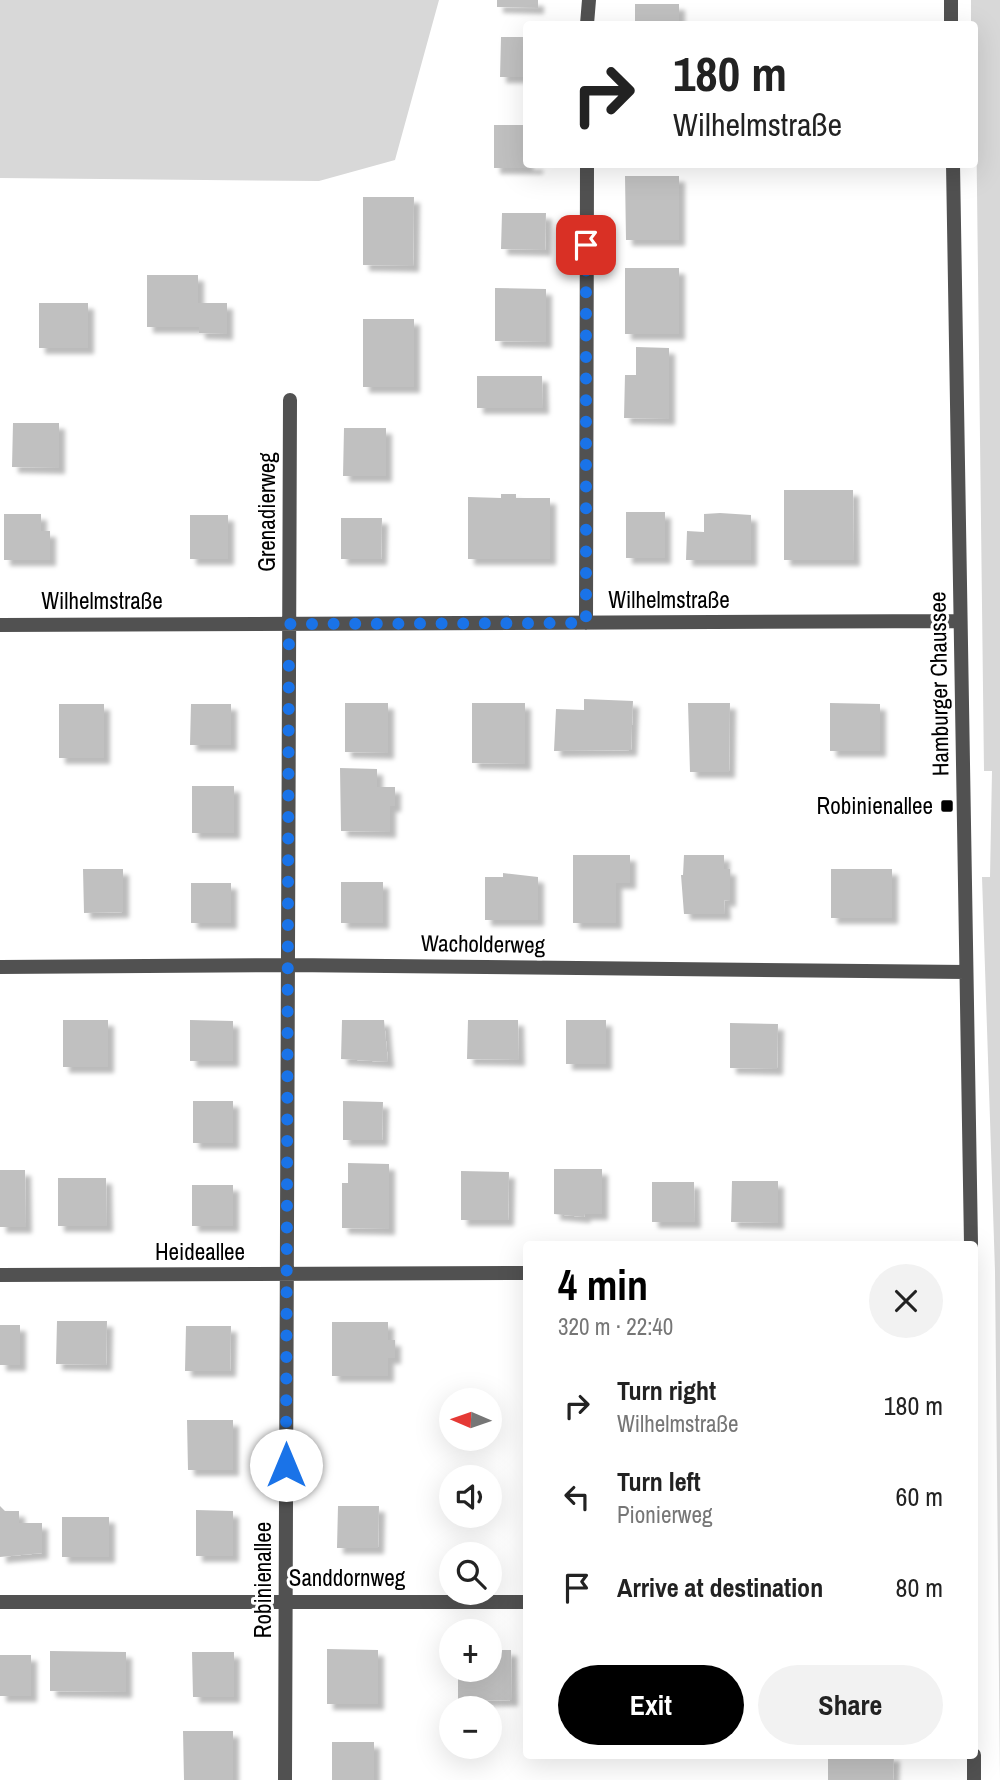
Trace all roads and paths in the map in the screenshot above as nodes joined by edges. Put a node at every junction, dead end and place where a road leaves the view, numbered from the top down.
1 (589, 0) edge
2 (951, 0) edge
3 (587, 21) edge
4 (951, 21) edge
5 (587, 168) edge
6 (953, 168) edge
7 (290, 400) dead end
8 (960, 621) junction
9 (586, 623) junction
10 (289, 624) junction
11 (0, 625) edge
12 (288, 965) junction
13 (0, 967) edge
14 (966, 972) junction
15 (971, 1241) edge
16 (523, 1273) edge
17 (0, 1275) edge
18 (287, 1275) junction
19 (286, 1600) junction
20 (0, 1602) edge
21 (523, 1602) edge
22 (974, 1759) edge
23 (285, 1780) edge
24 (974, 1780) edge

1 - 3 street
2 - 4 street
5 - 9 street
6 - 8 street, Hamburger Chaussee
7 - 10 street, Grenadierweg
8 - 9 street, Wilhelmstraße
8 - 14 street, Hamburger Chaussee
9 - 10 street, Wilhelmstraße
10 - 11 street, Wilhelmstraße
10 - 12 street, Robinienallee
12 - 13 street, Wacholderweg
12 - 14 street, Wacholderweg
12 - 18 street, Robinienallee
14 - 15 street, Hamburger Chaussee
16 - 18 street, Heideallee
17 - 18 street, Heideallee
18 - 19 street, Robinienallee
19 - 20 street, Sanddornweg
19 - 21 street, Sanddornweg
19 - 23 street, Robinienallee
22 - 24 street

